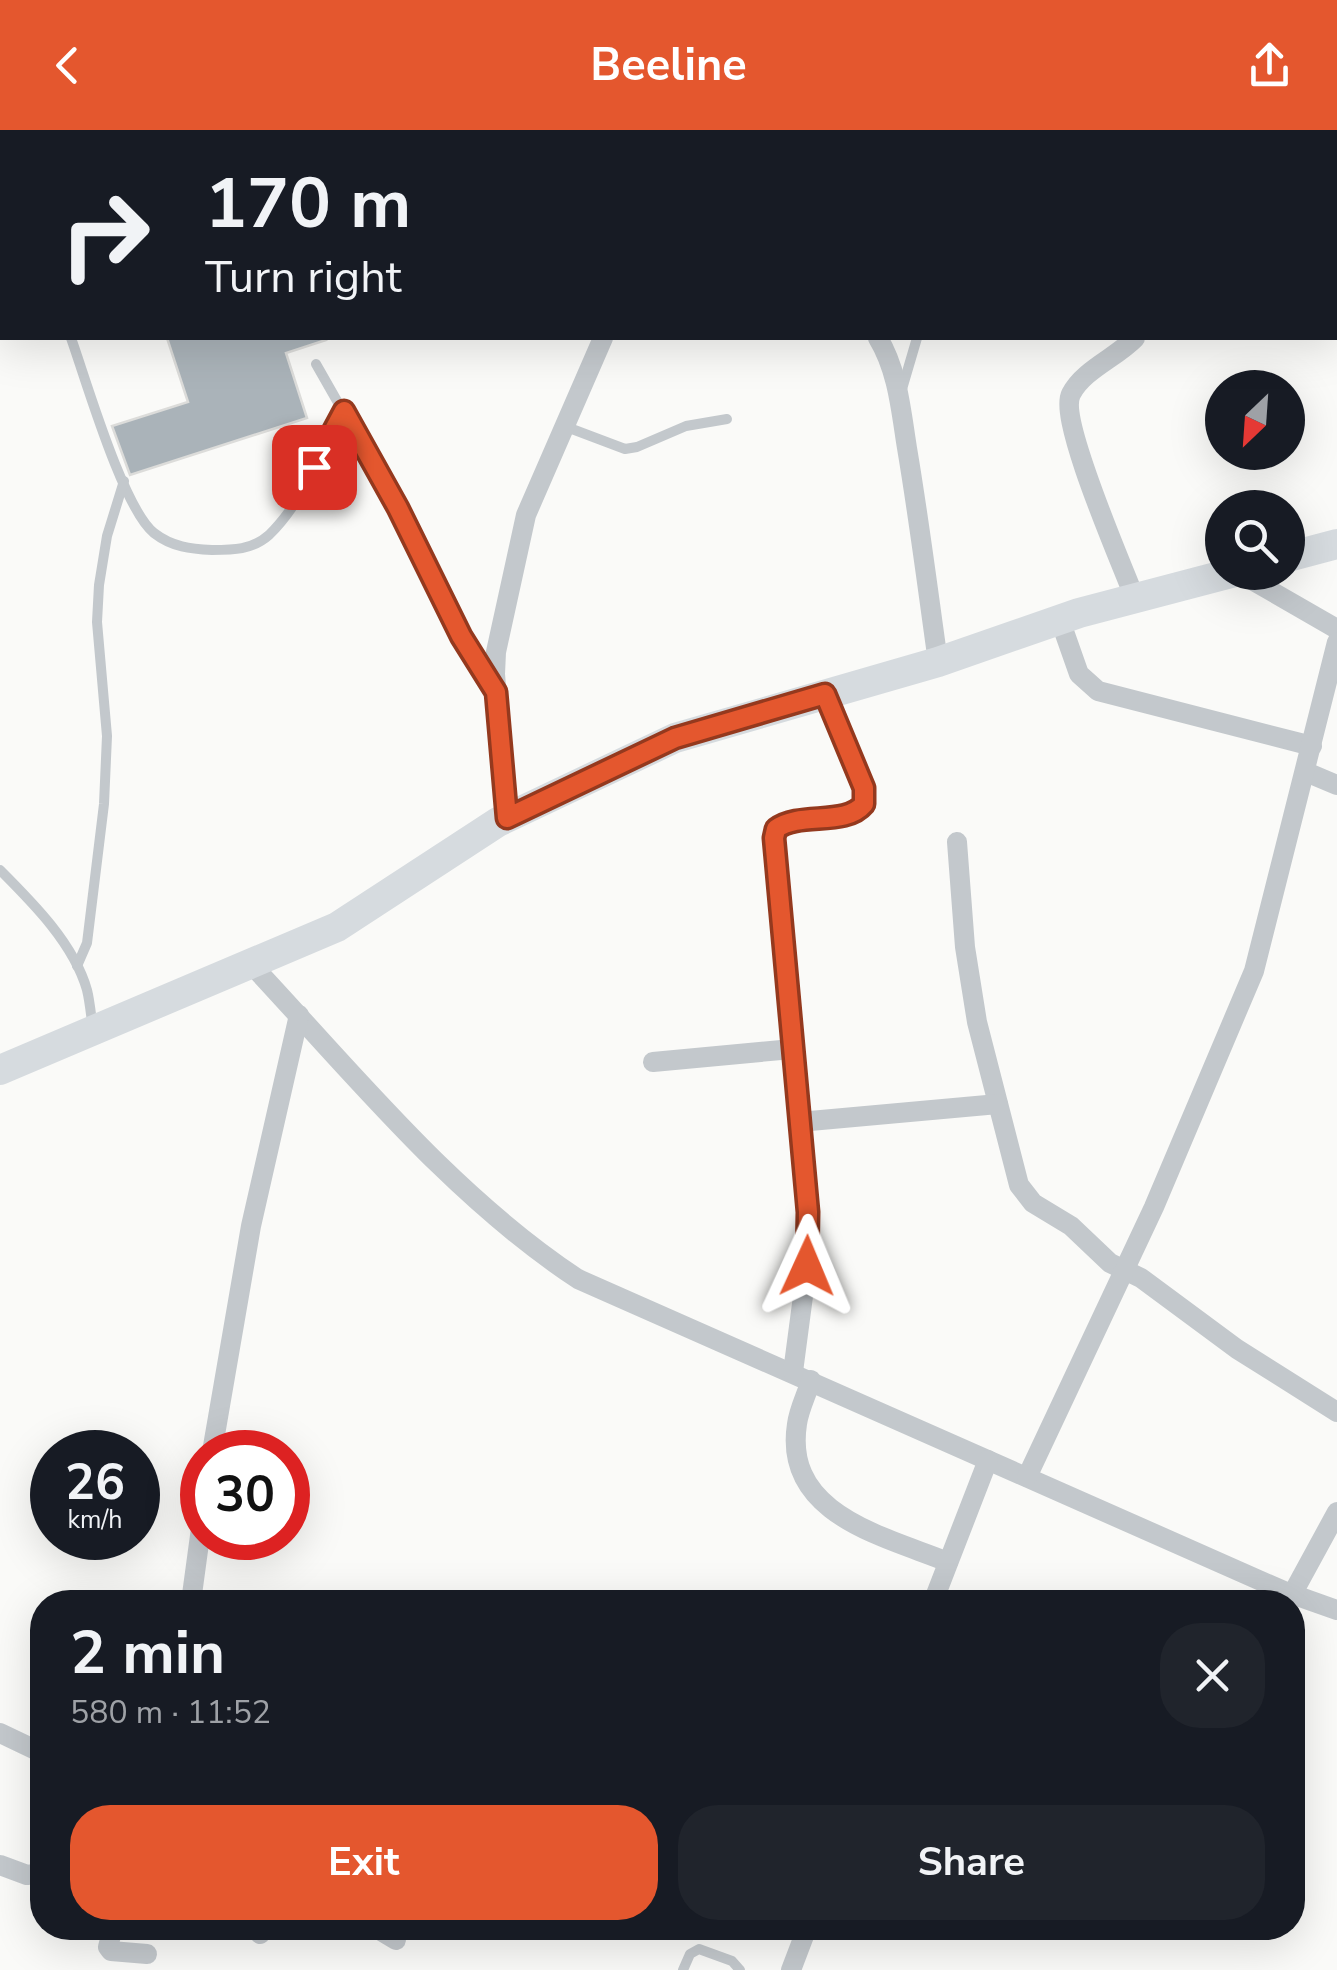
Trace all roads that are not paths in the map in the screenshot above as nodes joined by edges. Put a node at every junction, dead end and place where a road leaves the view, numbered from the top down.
1 (72, 340) edge
2 (602, 340) edge
3 (879, 340) edge
4 (916, 340) edge
5 (1137, 340) edge
6 (316, 364) dead end
7 (899, 401) junction
8 (344, 411) junction
9 (726, 419) dead end
10 (563, 425) junction
11 (124, 481) junction
12 (1337, 544) edge
13 (1305, 552) edge
14 (1205, 580) edge
15 (1268, 590) edge
16 (1135, 598) junction
17 (1060, 620) junction
18 (1337, 629) edge
19 (1337, 642) edge
20 (938, 662) junction
21 (496, 692) junction
22 (825, 694) junction
23 (1312, 746) junction
24 (1306, 772) junction
25 (1337, 785) edge
26 (507, 818) junction
27 (956, 842) dead end
28 (0, 870) edge
29 (251, 964) junction
30 (77, 966) junction
31 (299, 1016) junction
32 (93, 1033) junction
33 (792, 1049) junction
34 (653, 1062) dead end
35 (0, 1070) edge
36 (998, 1104) junction
37 (799, 1122) junction
38 (1126, 1271) junction
39 (802, 1376) junction
40 (1337, 1412) edge
41 (216, 1430) edge
42 (988, 1460) junction
43 (1027, 1477) junction
44 (1337, 1512) edge
45 (197, 1560) edge
46 (948, 1562) junction
47 (193, 1590) edge
48 (938, 1590) edge
49 (1273, 1590) edge
50 (1294, 1590) edge
51 (1305, 1602) edge
52 (1337, 1610) edge
53 (0, 1733) edge
54 (30, 1747) edge
55 (0, 1866) edge
56 (30, 1874) edge
57 (110, 1940) edge
58 (802, 1940) edge
59 (146, 1954) dead end
60 (683, 1970) edge
61 (740, 1970) edge
62 (791, 1970) edge

1 - 11 lane
2 - 10 street
3 - 7 street
4 - 7 lane
5 - 16 street
6 - 8 lane
7 - 20 street
8 - 11 lane
8 - 21 lane
9 - 10 lane
10 - 21 street
11 - 30 lane
12 - 13 main road
14 - 16 main road
15 - 18 street
16 - 17 main road
17 - 20 main road
17 - 23 street
19 - 23 street
20 - 22 main road
21 - 26 street
22 - 26 main road
22 - 33 street
23 - 24 street
24 - 25 street
24 - 38 street
26 - 29 main road
27 - 36 street
28 - 30 lane
29 - 31 street
29 - 32 main road
30 - 32 lane
31 - 39 street
31 - 41 street
32 - 35 main road
33 - 34 street
33 - 37 street
36 - 37 street
36 - 38 street
37 - 39 street
38 - 40 street
38 - 43 street
39 - 42 street
39 - 46 street
42 - 43 street
42 - 46 street
43 - 49 street
44 - 50 street
45 - 47 street
46 - 48 street
51 - 52 street
53 - 54 street
55 - 56 street
57 - 59 street
58 - 62 street
60 - 61 lane

